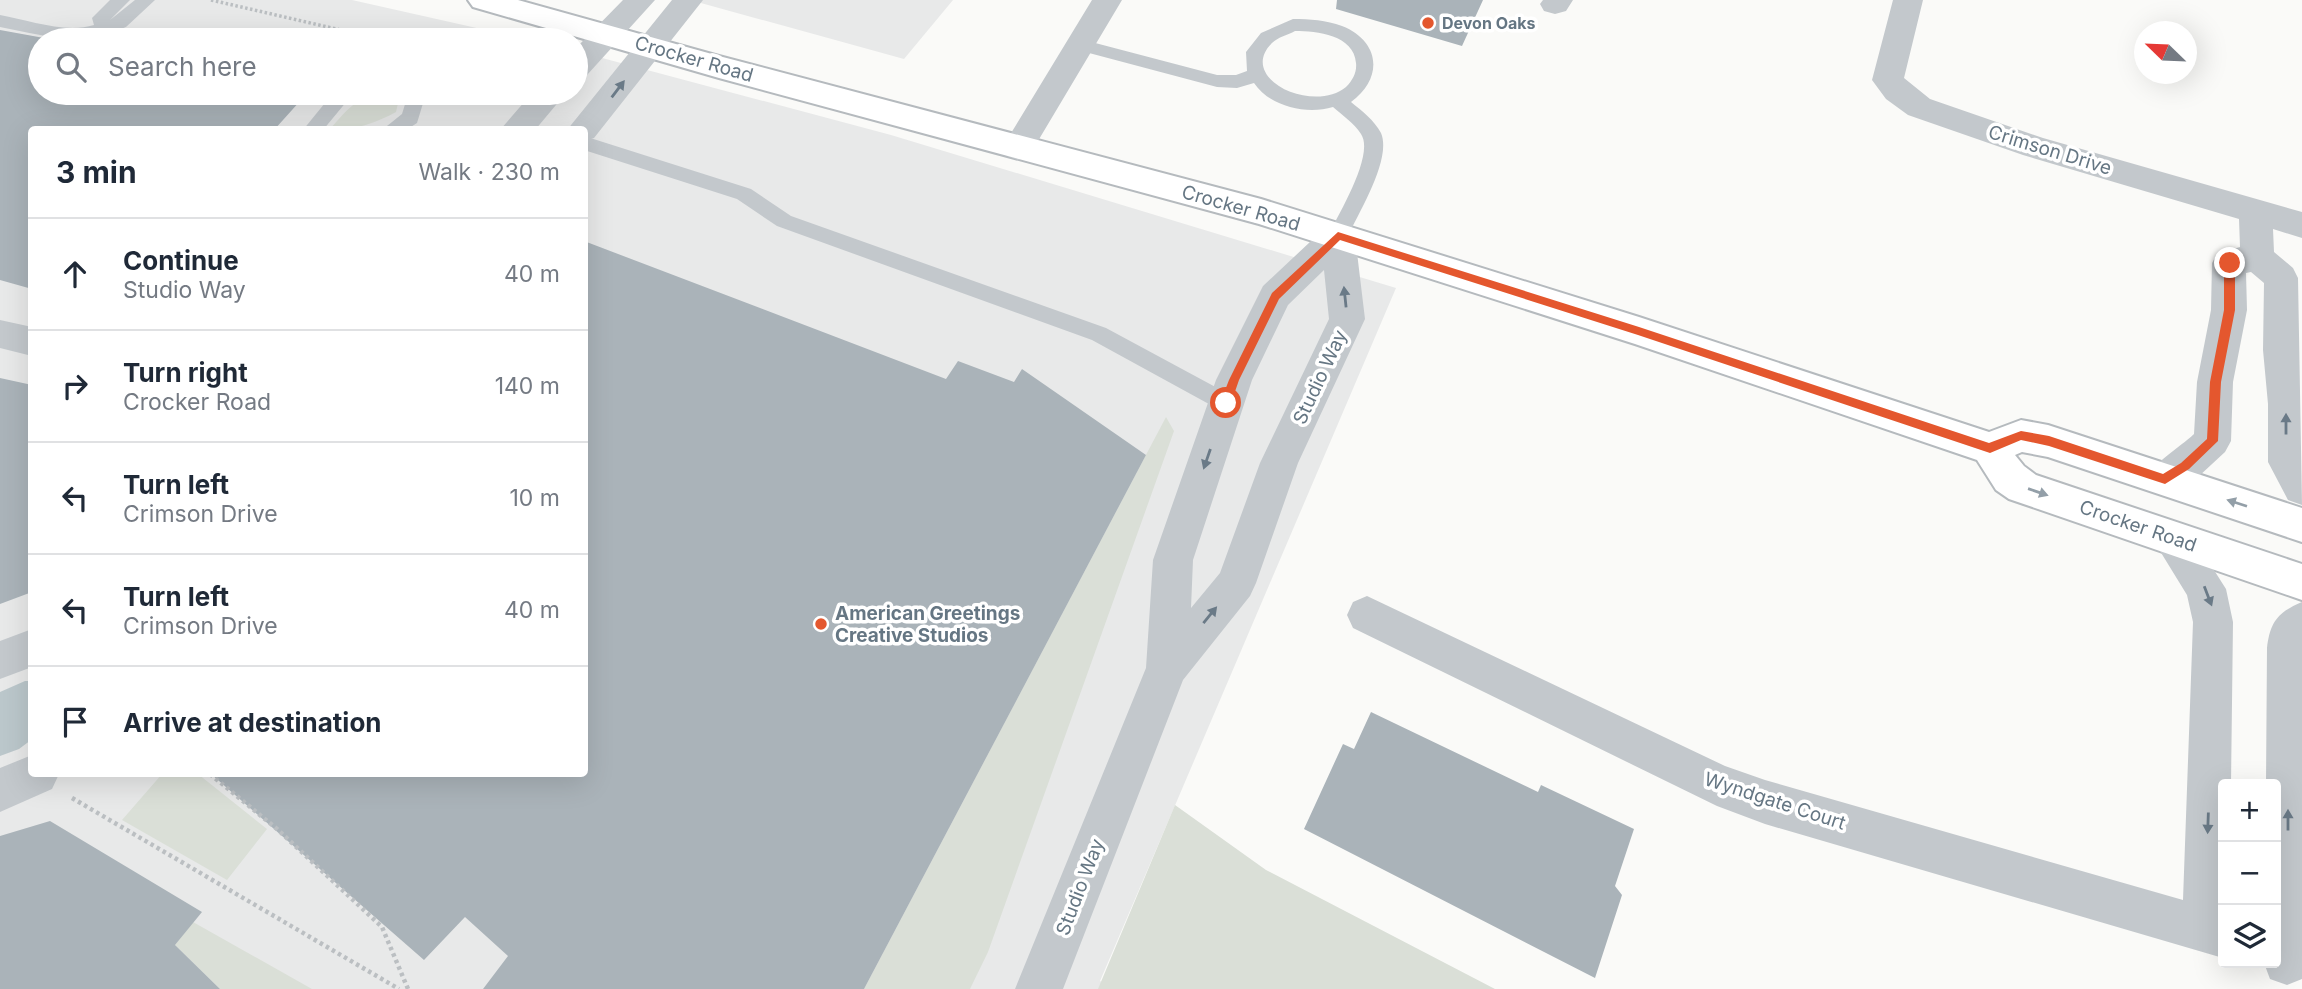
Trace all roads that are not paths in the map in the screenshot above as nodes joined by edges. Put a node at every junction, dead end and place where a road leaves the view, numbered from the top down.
1 (121, 0) edge
2 (146, 0) edge
3 (483, 0) edge
4 (640, 0) edge
5 (688, 0) edge
6 (1107, 0) edge
7 (1908, 0) edge
8 (0, 21) edge
9 (38, 28) edge
10 (103, 28) edge
11 (113, 28) edge
12 (585, 28) edge
13 (588, 29) edge
14 (610, 35) junction
15 (1080, 45) junction
16 (649, 46) junction
17 (588, 56) edge
18 (1256, 75) junction
19 (1337, 100) junction
20 (332, 105) edge
21 (414, 105) edge
22 (539, 105) edge
23 (315, 126) edge
24 (397, 126) edge
25 (520, 126) edge
26 (586, 126) edge
27 (588, 145) edge
28 (1018, 148) junction
29 (2256, 212) junction
30 (2302, 225) edge
31 (1338, 236) junction
32 (2257, 257) junction
33 (1226, 403) junction
34 (1990, 448) junction
35 (2165, 479) junction
36 (2302, 488) edge
37 (2302, 525) edge
38 (2172, 538) junction
39 (2302, 582) edge
40 (1367, 615) dead end
41 (2302, 621) edge
42 (28, 650) edge
43 (0, 660) edge
44 (1167, 668) junction
45 (50, 783) edge
46 (0, 790) edge
47 (2214, 933) edge
48 (2288, 962) edge
49 (1039, 989) edge

1 - 10 lane
2 - 11 lane
3 - 12 main road, Crocker Road
4 - 14 street
5 - 16 street
6 - 15 street
7 - 29 street, Crimson Drive
8 - 9 lane
13 - 14 main road, Crocker Road
14 - 16 main road, Crocker Road
14 - 17 street
15 - 18 lane
15 - 28 street
26 -> 16 street
16 - 28 main road, Crocker Road
18 - 19 lane
18 - 19 lane
19 - 31 lane
20 - 23 lane
21 - 24 lane
22 - 25 street
27 - 33 lane
28 - 31 main road, Crocker Road
29 - 30 street
29 - 32 street
31 - 33 street, Studio Way
31 - 34 main road, Crocker Road
44 -> 31 street, Studio Way
32 - 35 street
36 -> 32 street
33 -> 44 street, Studio Way
34 - 35 main road
34 -> 38 main road, Crocker Road
37 -> 35 main road
38 - 39 main road, Crocker Road
38 -> 47 street, Wyndgate Court
40 - 47 street, Wyndgate Court
48 -> 41 street
42 - 43 street
44 - 49 street, Studio Way
45 - 46 street

